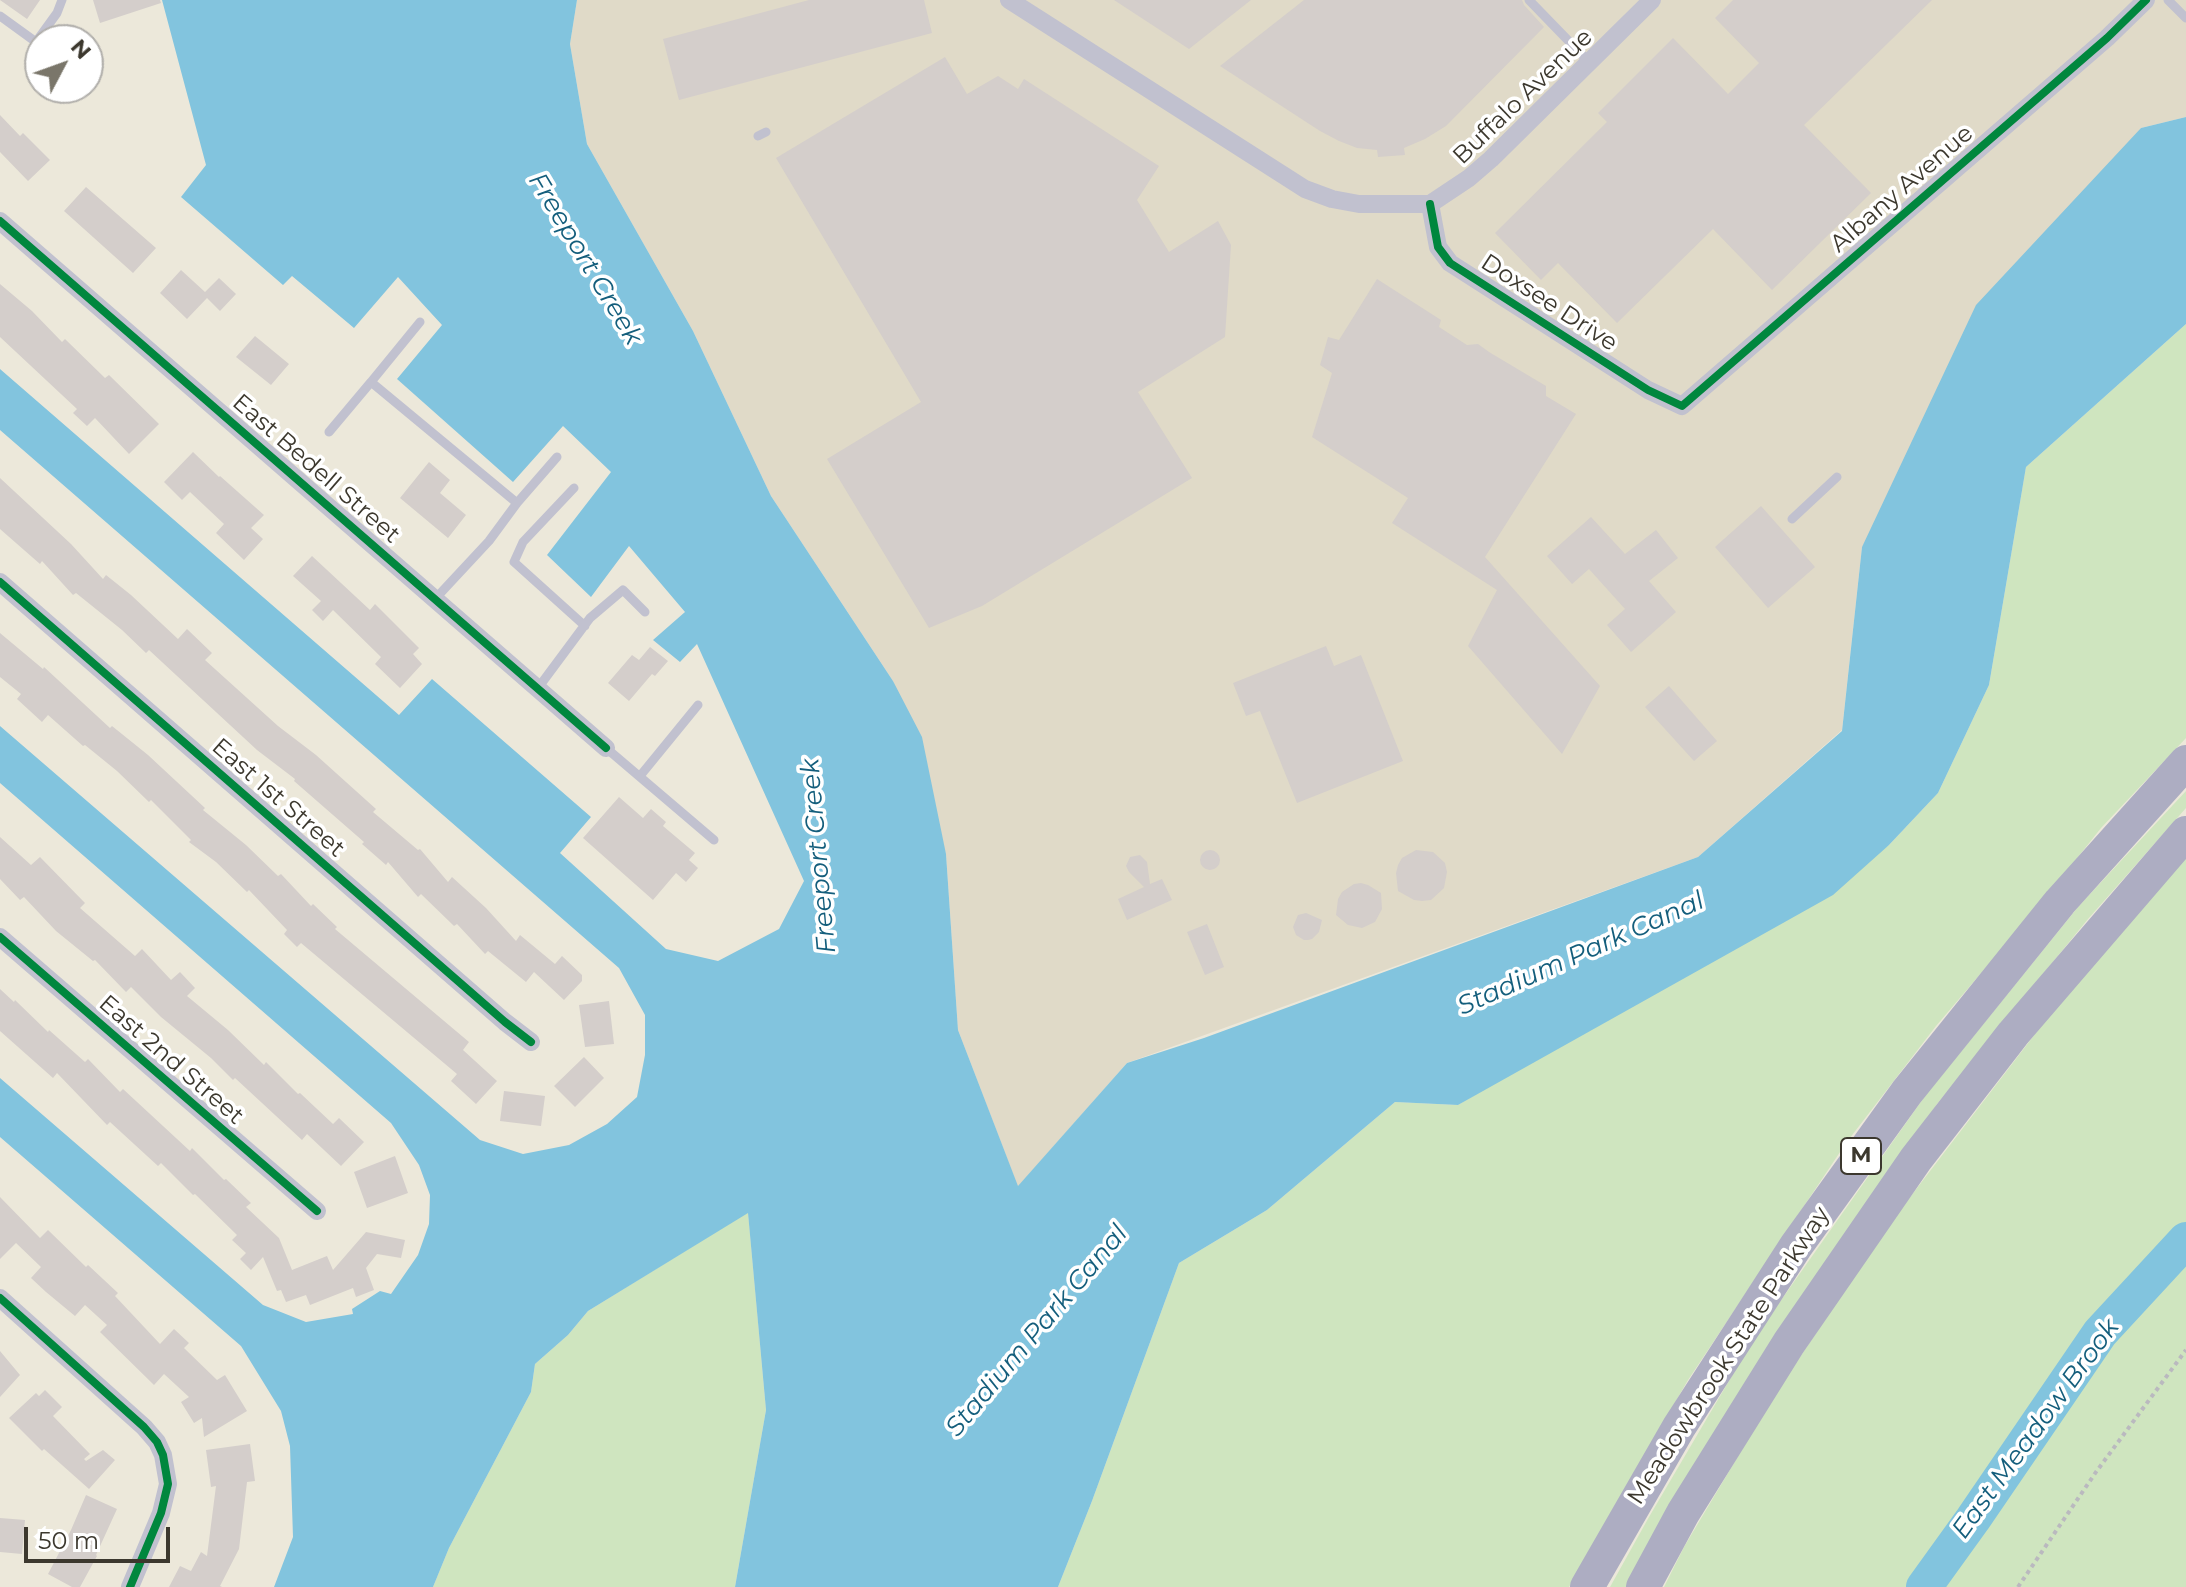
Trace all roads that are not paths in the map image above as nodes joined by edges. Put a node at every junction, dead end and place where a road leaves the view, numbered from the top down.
1 (62, 0) edge
2 (1009, 0) edge
3 (1529, 0) edge
4 (1652, 0) edge
5 (2146, 0) edge
6 (2168, 0) edge
7 (0, 16) edge
8 (2186, 18) edge
9 (1589, 62) junction
10 (1430, 204) junction
11 (0, 221) edge
12 (420, 322) dead end
13 (371, 382) junction
14 (1682, 406) joint
15 (329, 432) dead end
16 (557, 457) dead end
17 (1837, 477) dead end
18 (574, 488) dead end
19 (517, 503) junction
20 (1792, 519) dead end
21 (0, 582) edge
22 (435, 599) junction
23 (645, 612) dead end
24 (585, 626) junction
25 (538, 688) junction
26 (698, 705) dead end
27 (606, 748) joint
28 (2186, 762) edge
29 (640, 776) junction
30 (2186, 833) edge
31 (714, 840) dead end
32 (0, 937) edge
33 (531, 1042) dead end
34 (317, 1211) dead end
35 (0, 1298) edge
36 (130, 1587) edge
37 (1587, 1587) edge
38 (1643, 1587) edge

1 - 7 lane
2 - 10 street
3 - 9 lane
4 - 9 street, Buffalo Avenue
5 - 14 street, Albany Avenue
6 - 8 lane
9 - 10 street, Buffalo Avenue
10 - 14 street, Doxsee Drive
11 - 22 street, East Bedell Street
12 - 13 lane
13 - 15 lane
13 - 19 lane
16 - 19 lane
17 - 20 lane
18 - 24 lane
19 - 22 lane
21 - 33 street, East 1st Street
22 - 25 street, East Bedell Street
23 - 24 lane
24 - 25 lane
25 - 27 street, East Bedell Street
26 - 29 lane
27 - 29 lane
28 - 37 highway, Meadowbrook State Parkway / M
29 - 31 lane
30 - 38 highway, Meadowbrook State Parkway / M
32 - 34 street, East 2nd Street
35 - 36 street

